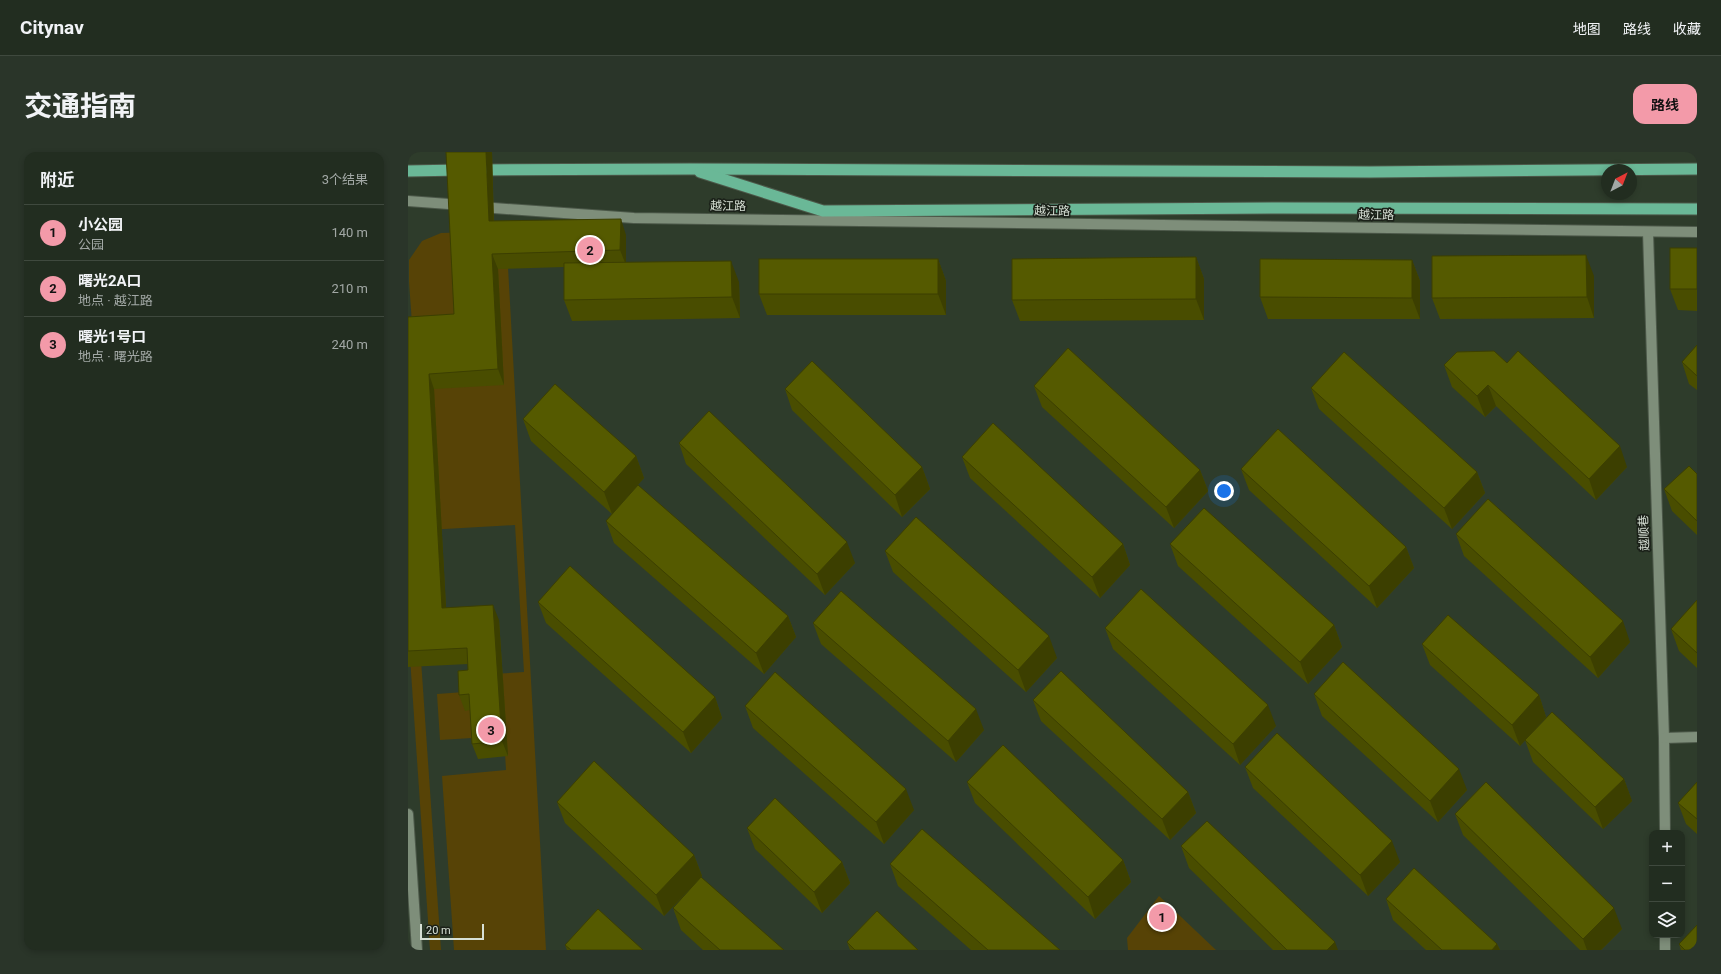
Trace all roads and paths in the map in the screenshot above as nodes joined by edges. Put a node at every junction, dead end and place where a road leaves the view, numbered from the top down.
1 (690, 168) junction
2 (1697, 169) edge
3 (408, 171) edge
4 (408, 202) edge
5 (1697, 209) edge
6 (1648, 232) junction
7 (1697, 232) edge
8 (1697, 737) edge
9 (1664, 738) junction
10 (408, 814) edge
11 (1665, 830) edge
12 (1665, 938) edge
13 (417, 950) edge
14 (1665, 950) edge

1 - 2 highway
1 - 3 highway
1 - 5 highway
4 - 6 main road, 越江路
6 - 7 main road, 越江路
6 - 9 main road, 越顺巷
8 - 9 main road
9 - 11 main road, 越顺巷
10 - 13 main road
12 - 14 main road

